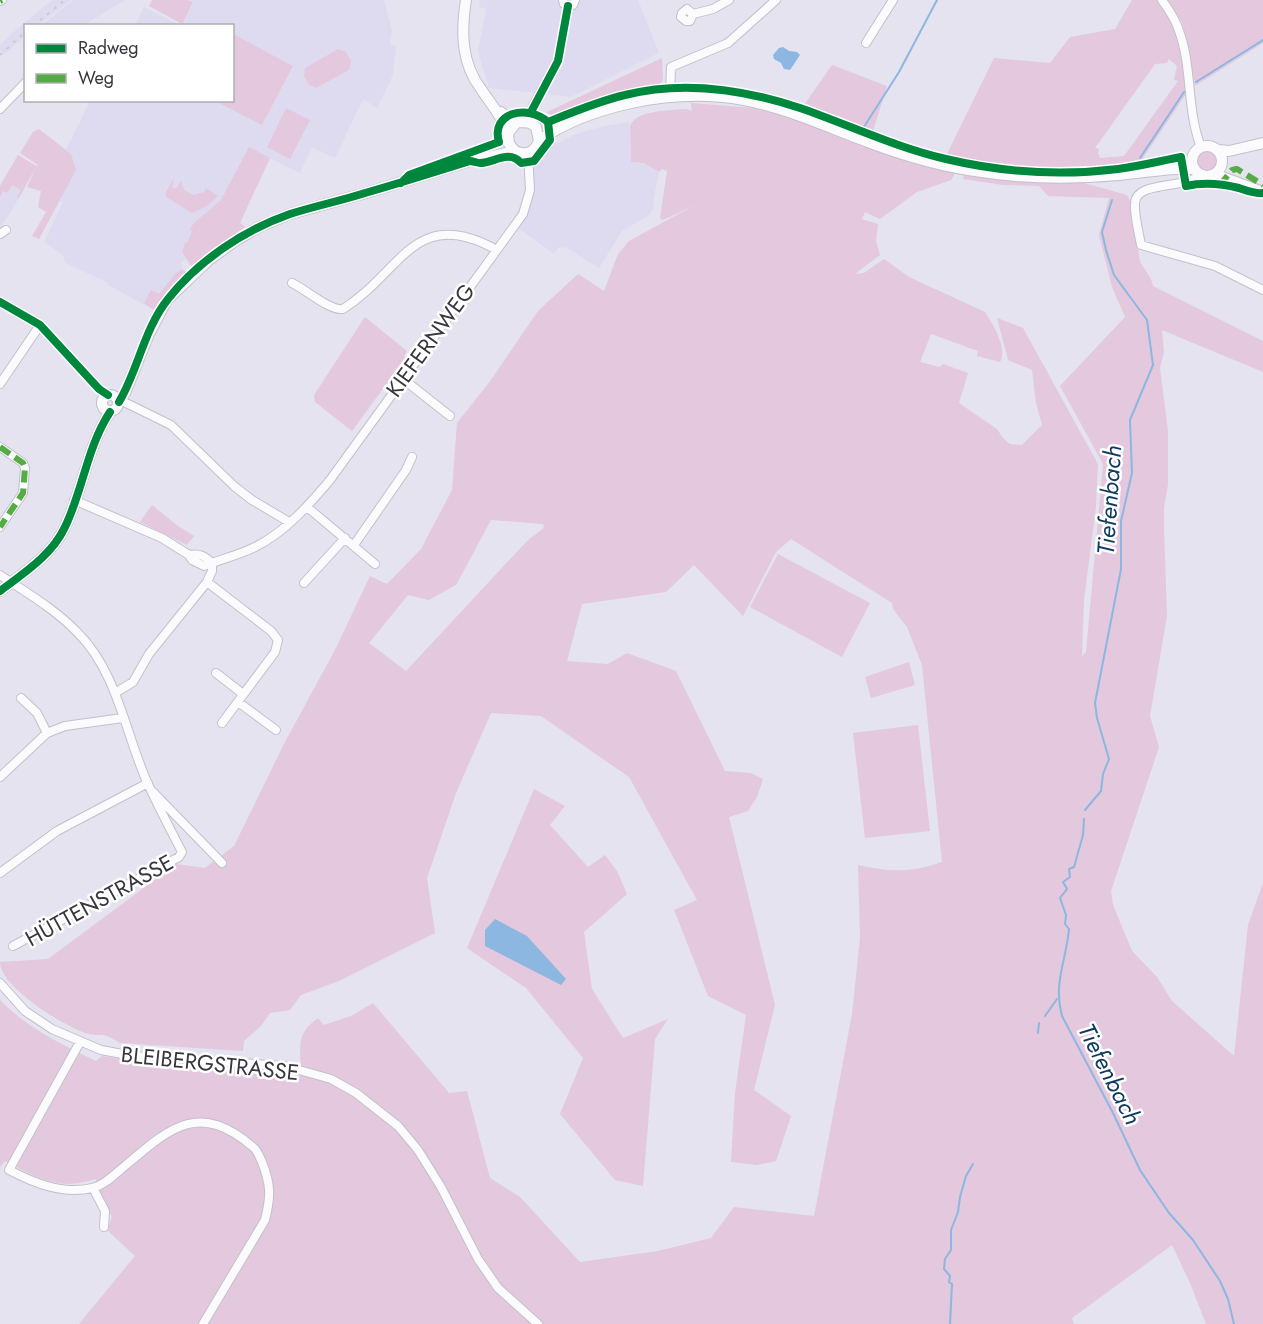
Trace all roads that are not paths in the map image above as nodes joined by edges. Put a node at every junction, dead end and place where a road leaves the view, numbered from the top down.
1 (466, 0) edge
2 (576, 0) edge
3 (729, 0) edge
4 (776, 0) edge
5 (893, 0) edge
6 (1162, 0) edge
7 (565, 3) edge
8 (693, 14) dead end
9 (866, 43) dead end
10 (24, 84) edge
11 (670, 97) junction
12 (491, 104) junction
13 (0, 109) edge
14 (570, 123) junction
15 (527, 124) junction
16 (508, 136) junction
17 (539, 141) junction
18 (1263, 143) edge
19 (1201, 147) junction
20 (515, 151) junction
21 (528, 153) junction
22 (1192, 157) junction
23 (1220, 159) junction
24 (470, 160) junction
25 (1162, 169) junction
26 (1198, 172) junction
27 (1214, 174) junction
28 (1239, 183) junction
29 (1263, 192) edge
30 (495, 249) junction
31 (292, 283) dead end
32 (1263, 290) edge
33 (0, 302) edge
34 (40, 325) junction
35 (403, 379) junction
36 (0, 384) edge
37 (115, 398) junction
38 (450, 416) dead end
39 (0, 447) edge
40 (412, 457) dead end
41 (75, 500) junction
42 (307, 507) junction
43 (289, 522) junction
44 (0, 527) edge
45 (345, 538) junction
46 (354, 545) junction
47 (212, 562) junction
48 (375, 564) dead end
49 (0, 575) edge
50 (207, 582) junction
51 (11, 583) junction
52 (304, 584) dead end
53 (0, 591) edge
54 (216, 673) dead end
55 (115, 693) junction
56 (21, 698) dead end
57 (240, 698) junction
58 (123, 718) junction
59 (222, 723) dead end
60 (276, 730) dead end
61 (47, 733) junction
62 (0, 777) edge
63 (149, 786) junction
64 (222, 863) dead end
65 (0, 873) edge
66 (13, 946) dead end
67 (0, 983) edge
68 (80, 1042) junction
69 (93, 1188) junction
70 (104, 1227) dead end
71 (203, 1324) edge
72 (538, 1324) edge

1 - 12 main road
2 - 7 street
3 - 8 street
4 - 11 street
5 - 9 street
6 - 19 street
7 - 15 street
10 - 13 street
11 - 14 main road
11 - 25 main road
12 - 15 main road
12 - 16 main road
14 - 15 main road
14 - 17 main road
15 - 16 main road
15 - 17 main road
16 - 20 main road
16 - 24 main road
17 - 21 main road
18 - 23 main road
19 - 22 main road
19 - 23 main road
20 - 21 main road
20 - 24 main road
21 - 30 street, KIEFERNWEG
22 - 25 main road
22 - 26 main road
23 - 27 main road
23 - 28 main road
24 - 37 main road
25 - 26 main road
26 - 27 main road
26 - 32 street
27 - 28 main road
28 - 29 main road
30 - 31 street
30 - 35 street, KIEFERNWEG
33 - 34 street
34 - 36 street
34 - 37 street
35 - 38 street
35 - 42 street, KIEFERNWEG
37 - 41 main road
37 - 43 street
39 - 44 street
40 - 46 street
41 - 47 street
41 - 51 main road
42 - 43 street, KIEFERNWEG
42 - 45 street
43 - 47 street, KIEFERNWEG
45 - 46 street
45 - 52 street
46 - 48 street
47 - 50 street
49 - 51 street
50 - 55 street
50 - 57 street
51 - 53 main road
51 - 55 street
54 - 57 street
55 - 58 street
56 - 61 street
57 - 59 street
57 - 60 street
58 - 61 street
58 - 63 street
61 - 62 street
63 - 64 street
63 - 65 street
63 - 66 street, HÜTTENSTRASSE
67 - 68 street, BLEIBERGSTRASSE
68 - 69 street
68 - 72 street, BLEIBERGSTRASSE
69 - 70 street
69 - 71 street

